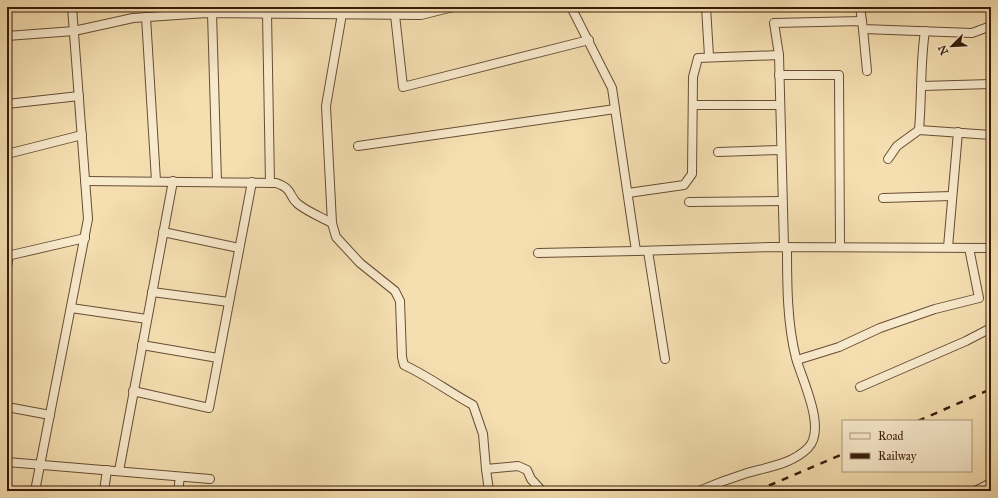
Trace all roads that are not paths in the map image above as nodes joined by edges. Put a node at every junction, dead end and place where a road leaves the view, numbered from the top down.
1 (72, 7) edge
2 (453, 7) edge
3 (571, 7) edge
4 (706, 7) edge
5 (860, 7) edge
6 (237, 10) edge
7 (297, 10) edge
8 (409, 11) edge
9 (212, 13) junction
10 (267, 13) junction
11 (342, 14) junction
12 (396, 15) junction
13 (146, 17) junction
14 (862, 25) junction
15 (991, 26) edge
16 (925, 30) junction
17 (74, 31) junction
18 (7, 36) edge
19 (589, 40) junction
20 (779, 54) junction
21 (708, 56) junction
22 (867, 71) dead end
23 (779, 75) junction
24 (991, 84) edge
25 (922, 86) junction
26 (79, 96) junction
27 (7, 104) edge
28 (693, 105) junction
29 (780, 105) junction
30 (615, 109) junction
31 (919, 130) junction
32 (958, 132) junction
33 (991, 134) edge
34 (82, 135) junction
35 (358, 146) dead end
36 (781, 150) junction
37 (718, 152) dead end
38 (7, 154) edge
39 (888, 158) dead end
40 (85, 181) junction
41 (156, 181) junction
42 (172, 181) junction
43 (217, 182) junction
44 (252, 182) junction
45 (270, 183) junction
46 (628, 193) junction
47 (952, 196) junction
48 (883, 198) dead end
49 (782, 201) junction
50 (689, 202) dead end
51 (332, 223) junction
52 (163, 232) junction
53 (85, 238) junction
54 (786, 247) junction
55 (840, 247) junction
56 (948, 247) junction
57 (239, 248) junction
58 (969, 248) junction
59 (991, 248) edge
60 (636, 251) junction
61 (648, 251) junction
62 (538, 253) dead end
63 (8, 255) edge
64 (7, 267) edge
65 (152, 292) junction
66 (229, 302) junction
67 (71, 308) junction
68 (147, 319) junction
69 (991, 328) edge
70 (142, 345) junction
71 (218, 358) junction
72 (665, 359) dead end
73 (797, 360) junction
74 (860, 387) dead end
75 (133, 391) junction
76 (7, 407) edge
77 (50, 415) junction
78 (7, 462) edge
79 (40, 464) junction
80 (486, 469) junction
81 (107, 470) junction
82 (119, 471) junction
83 (180, 477) junction
84 (210, 479) dead end
85 (991, 483) edge
86 (35, 491) edge
87 (104, 491) edge
88 (178, 491) edge
89 (489, 491) edge
90 (542, 491) edge
91 (699, 491) edge
92 (975, 491) edge

1 - 17 street
2 - 8 street
3 - 19 street
4 - 21 street
5 - 14 street
6 - 9 street
6 - 10 street
7 - 10 street
7 - 11 street
8 - 12 street
9 - 13 street
9 - 43 street
10 - 45 street
11 - 12 street
11 - 51 street
12 - 19 street
13 - 17 street
13 - 41 street
14 - 16 street
14 - 20 street
14 - 22 street
15 - 16 street
16 - 25 street
17 - 18 street
17 - 26 street
19 - 30 street
20 - 21 street
20 - 23 street
21 - 28 street
23 - 29 street
23 - 55 street
24 - 25 street
25 - 31 street
26 - 27 street
26 - 34 street
28 - 29 street
28 - 46 street
29 - 36 street
30 - 35 street
30 - 46 street
31 - 32 street
31 - 39 street
32 - 33 street
32 - 47 street
34 - 38 street
34 - 40 street
36 - 37 street
36 - 49 street
40 - 41 street
40 - 53 street
41 - 42 street
42 - 43 street
42 - 52 street
43 - 44 street
44 - 45 street
44 - 57 street
45 - 51 street
46 - 60 street
47 - 48 street
47 - 56 street
49 - 50 street
49 - 54 street
51 - 80 street
52 - 57 street
52 - 65 street
53 - 63 street
53 - 67 street
54 - 55 street
54 - 61 street
54 - 73 street
55 - 56 street
56 - 58 street
57 - 66 street
58 - 59 street
58 - 73 street
60 - 61 street
60 - 62 street
61 - 72 street
63 - 64 street
65 - 66 street
65 - 68 street
66 - 71 street
67 - 68 street
67 - 77 street
68 - 70 street
69 - 74 street
70 - 71 street
70 - 75 street
71 - 75 street
73 - 91 street
75 - 82 street
76 - 77 street
77 - 79 street
78 - 79 street
79 - 81 street
79 - 86 street
80 - 89 street
80 - 90 street
81 - 82 street
81 - 87 street
82 - 83 street
83 - 84 street
83 - 88 street
85 - 92 street

